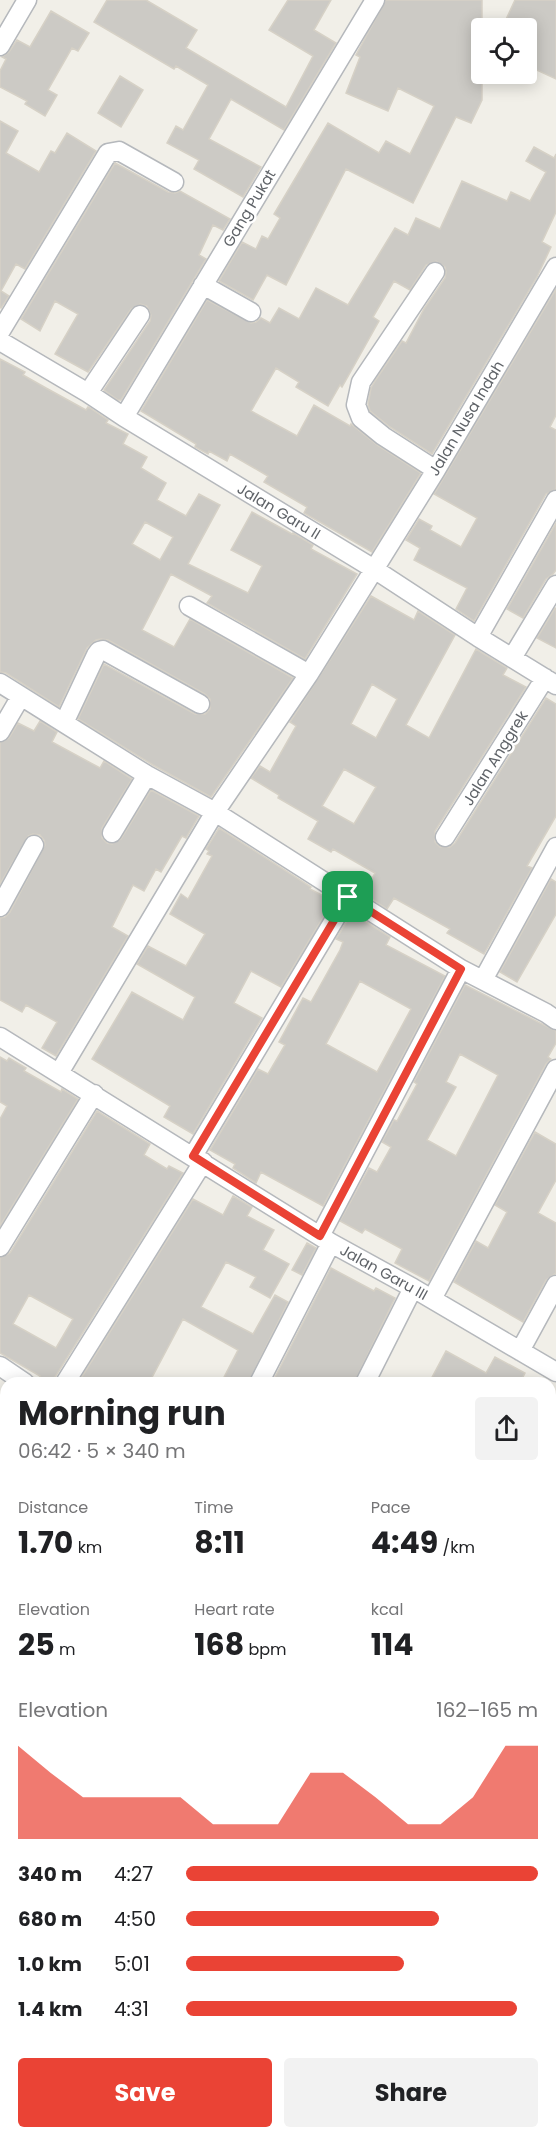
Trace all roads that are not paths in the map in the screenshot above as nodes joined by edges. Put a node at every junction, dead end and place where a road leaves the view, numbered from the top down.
1 (27, 0) edge
2 (375, 0) edge
3 (0, 46) edge
4 (174, 182) dead end
5 (556, 267) edge
6 (435, 272) dead end
7 (203, 285) junction
8 (251, 312) dead end
9 (140, 315) dead end
10 (0, 332) edge
11 (0, 341) edge
12 (88, 393) junction
13 (124, 417) junction
14 (436, 470) junction
15 (556, 500) edge
16 (374, 568) junction
17 (556, 585) edge
18 (189, 606) dead end
19 (478, 637) junction
20 (512, 658) junction
21 (309, 674) junction
22 (551, 682) edge
23 (0, 683) edge
24 (21, 696) junction
25 (200, 704) dead end
26 (64, 723) junction
27 (0, 732) edge
28 (147, 775) junction
29 (215, 812) junction
30 (112, 833) dead end
31 (445, 837) dead end
32 (34, 845) dead end
33 (556, 847) edge
34 (348, 897) junction
35 (0, 908) edge
36 (461, 969) junction
37 (483, 980) junction
38 (556, 1020) edge
39 (0, 1037) edge
40 (556, 1069) edge
41 (59, 1072) junction
42 (94, 1094) junction
43 (198, 1159) junction
44 (326, 1239) junction
45 (0, 1247) edge
46 (556, 1284) edge
47 (413, 1288) junction
48 (432, 1299) junction
49 (520, 1351) junction
50 (0, 1366) edge
51 (556, 1372) edge
52 (16, 1377) edge
53 (69, 1377) edge
54 (262, 1377) edge
55 (368, 1377) edge

1 - 3 street
2 - 7 street, Gang Pukat
4 - 10 street
5 - 14 street, Jalan Nusa Indah
6 - 14 street
7 - 8 street
7 - 13 street, Gang Pukat
9 - 12 street
11 - 12 street, Jalan Garu II
12 - 13 street, Jalan Garu II
13 - 16 street, Jalan Garu II
14 - 16 street, Jalan Nusa Indah
15 - 19 street
16 - 19 street, Jalan Garu II
16 - 21 street, Jalan Nusa Indah
17 - 20 street
18 - 21 street
19 - 20 street, Jalan Garu II
20 - 22 street, Jalan Garu II
21 - 29 street, Jalan Nusa Indah
22 - 31 street, Jalan Anggrek
23 - 24 street
24 - 26 street
24 - 27 street
25 - 26 street
26 - 28 street
28 - 29 street
28 - 30 street
29 - 34 street
29 - 41 street, Jalan Nusa Indah
32 - 35 street
33 - 37 street
34 - 36 street
34 - 43 street
36 - 37 street
36 - 44 street
37 - 38 street
39 - 41 street, Jalan Garu III
40 - 48 street
41 - 42 street, Jalan Garu III
42 - 43 street, Jalan Garu III
42 - 45 street
43 - 44 street, Jalan Garu III
43 - 53 street
44 - 47 street, Jalan Garu III
44 - 54 street
46 - 49 street
47 - 48 street, Jalan Garu III
47 - 55 street
48 - 49 street, Jalan Garu III
49 - 51 street, Jalan Garu III
50 - 52 street

